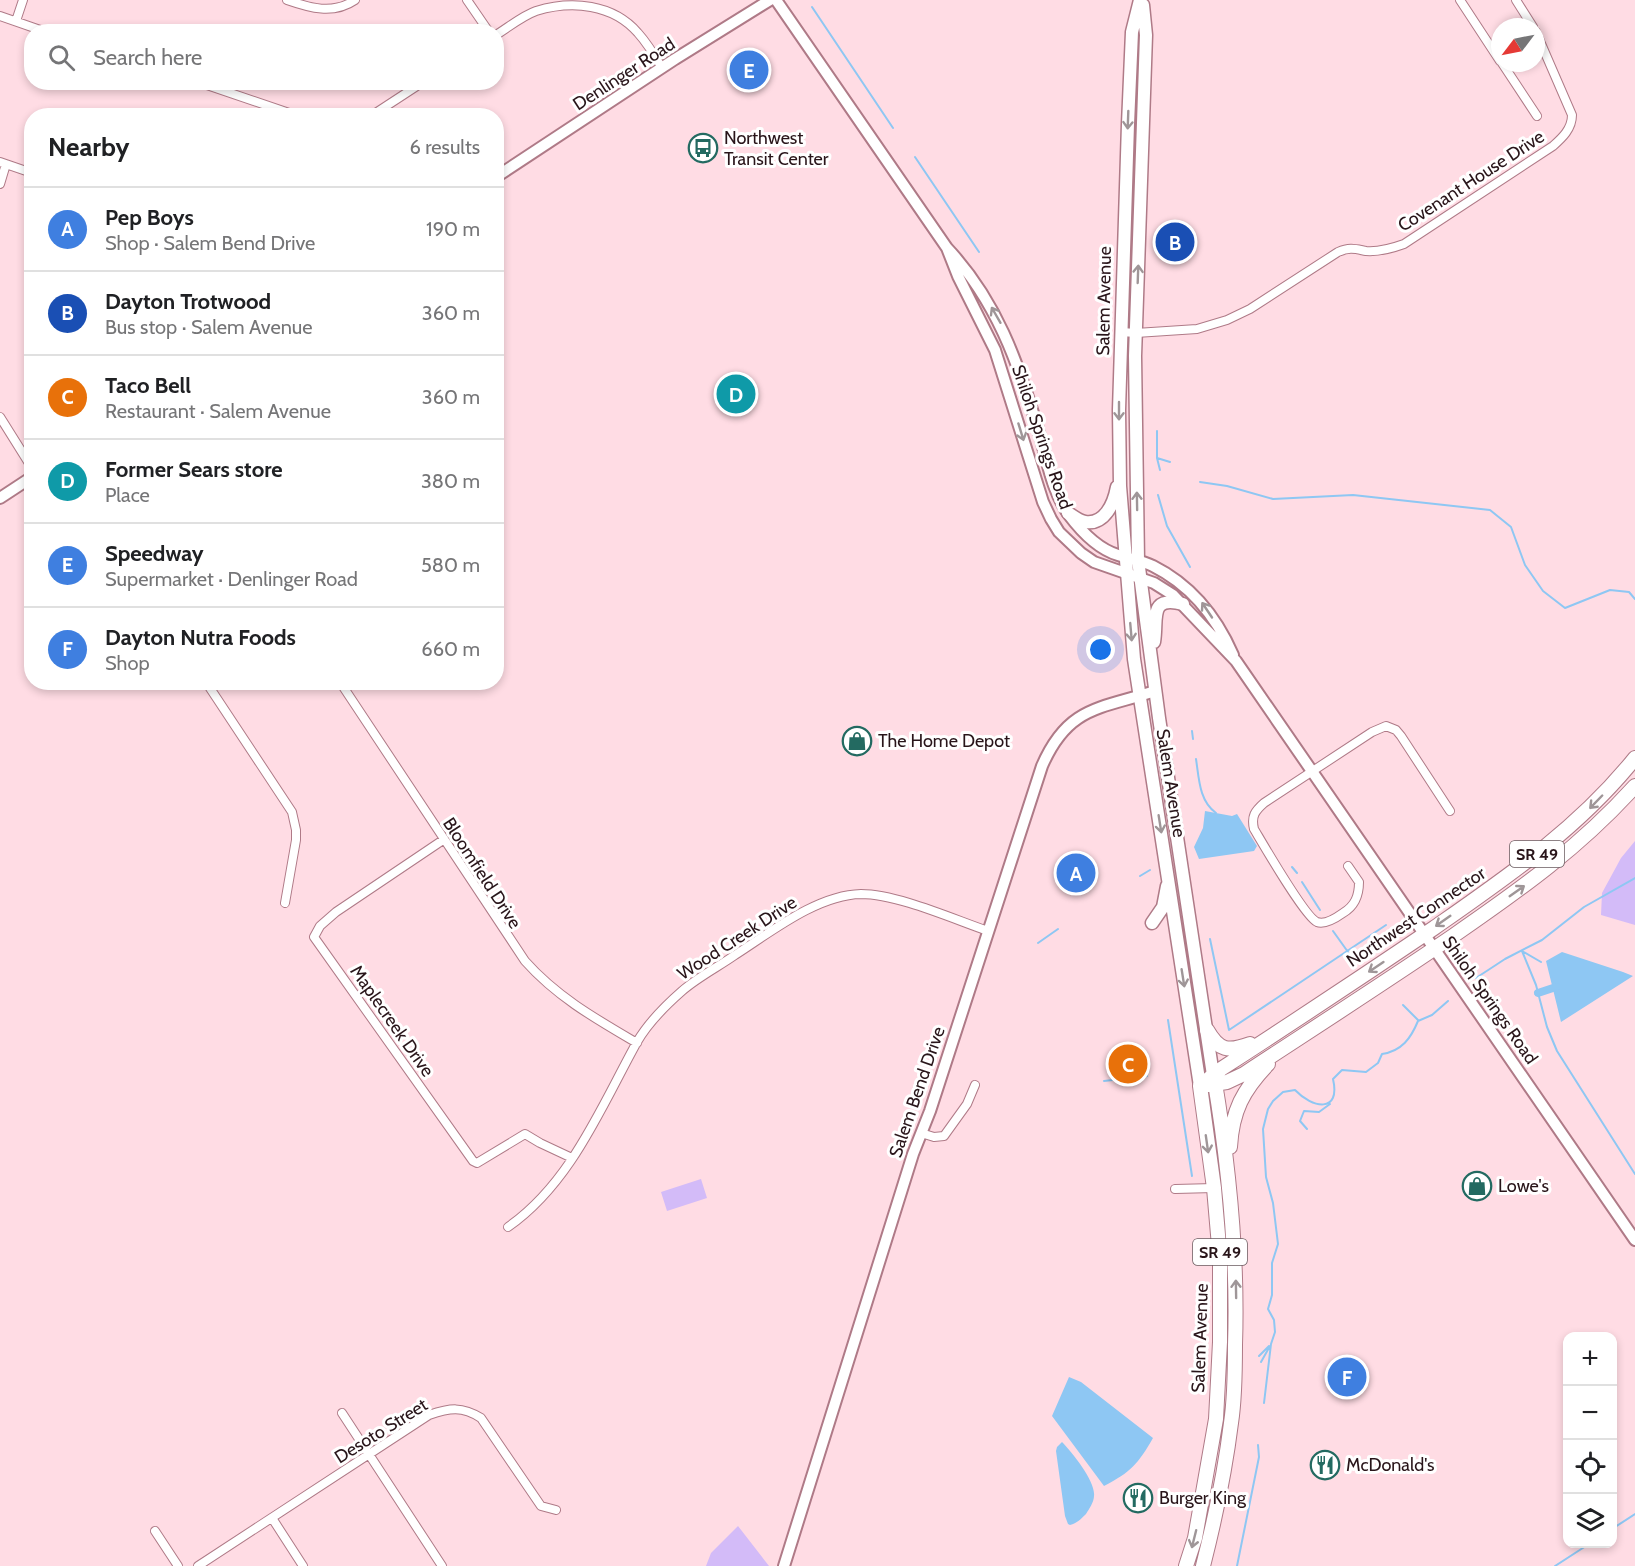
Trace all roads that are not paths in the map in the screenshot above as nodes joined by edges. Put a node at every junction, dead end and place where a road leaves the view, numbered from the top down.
1 (22, 0) edge
2 (287, 0) edge
3 (355, 0) edge
4 (467, 0) edge
5 (770, 0) edge
6 (776, 0) edge
7 (1141, 0) edge
8 (1460, 0) edge
9 (1515, 0) edge
10 (571, 2) edge
11 (0, 16) edge
12 (1527, 18) edge
13 (15, 21) junction
14 (24, 24) edge
15 (484, 24) edge
16 (504, 30) edge
17 (1132, 39) junction
18 (1491, 47) edge
19 (1545, 53) edge
20 (662, 68) junction
21 (1508, 72) edge
22 (222, 90) edge
23 (411, 90) edge
24 (274, 108) edge
25 (383, 108) edge
26 (1537, 116) dead end
27 (1142, 134) junction
28 (3, 163) edge
29 (24, 170) edge
30 (504, 172) edge
31 (0, 184) edge
32 (947, 248) junction
33 (1121, 332) junction
34 (1136, 333) junction
35 (1134, 411) junction
36 (0, 417) edge
37 (24, 455) edge
38 (1120, 468) junction
39 (24, 482) edge
40 (0, 498) edge
41 (1068, 513) junction
42 (1124, 556) junction
43 (1138, 560) junction
44 (1126, 573) junction
45 (1141, 579) junction
46 (1183, 604) junction
47 (1150, 658) junction
48 (1236, 661) junction
49 (211, 690) edge
50 (345, 690) edge
51 (1155, 691) junction
52 (1139, 696) junction
53 (1635, 758) edge
54 (1314, 772) junction
55 (1635, 786) edge
56 (1450, 811) dead end
57 (443, 840) junction
58 (1348, 866) dead end
59 (1168, 879) junction
60 (285, 903) dead end
61 (1152, 923) dead end
62 (988, 931) junction
63 (1425, 934) junction
64 (1435, 948) junction
65 (1207, 1030) junction
66 (1269, 1037) junction
67 (637, 1043) junction
68 (1284, 1048) junction
69 (1214, 1080) junction
70 (975, 1085) dead end
71 (1200, 1086) junction
72 (921, 1133) junction
73 (572, 1158) junction
74 (1214, 1188) junction
75 (1175, 1189) dead end
76 (1230, 1194) junction
77 (508, 1227) dead end
78 (1635, 1240) edge
79 (1220, 1308) junction
80 (342, 1413) dead end
81 (1216, 1419) junction
82 (1231, 1421) junction
83 (370, 1455) junction
84 (556, 1510) dead end
85 (272, 1518) junction
86 (1214, 1521) junction
87 (155, 1531) dead end
88 (178, 1566) edge
89 (198, 1566) edge
90 (303, 1566) edge
91 (441, 1566) edge
92 (784, 1566) edge
93 (1186, 1566) edge
94 (1203, 1566) edge

1 - 13 street
2 - 3 street
4 - 15 street
5 - 20 street, Denlinger Road
6 - 32 street, Shiloh Springs Road
7 - 17 main road, Salem Avenue
7 - 27 main road, Salem Avenue
8 - 18 street
9 - 12 street
10 - 16 street
10 - 20 street
11 - 13 street
13 - 14 street
17 - 27 main road
17 -> 33 main road, Salem Avenue
19 - 34 street, Covenant House Drive
20 - 30 street, Denlinger Road
21 - 26 street
22 - 24 street
23 - 25 street
34 -> 27 main road, Salem Avenue
28 - 29 street
28 - 31 street
41 -> 32 street, Shiloh Springs Road
32 -> 44 street, Shiloh Springs Road
33 - 34 street, Covenant House Drive
33 - 35 main road
33 -> 38 main road, Salem Avenue
34 - 35 main road, Salem Avenue
43 -> 35 main road, Salem Avenue
36 - 37 street
38 - 41 main road
38 - 42 main road, Salem Avenue
39 - 40 street
41 - 42 street, Shiloh Springs Road
42 - 43 street, Shiloh Springs Road
42 - 44 main road, Salem Avenue
43 - 45 main road, Salem Avenue
48 -> 43 street, Shiloh Springs Road
44 - 45 street, Shiloh Springs Road
44 -> 52 main road, Salem Avenue
45 - 46 street, Shiloh Springs Road
45 - 47 main road, Salem Avenue
46 - 47 main road
46 - 48 street, Shiloh Springs Road
47 - 51 main road, Salem Avenue
48 - 54 street, Shiloh Springs Road
49 - 60 street
50 - 57 street, Bloomfield Drive
51 - 52 street, Salem Bend Drive
51 - 65 main road, Salem Avenue
52 -> 59 main road, Salem Avenue
52 - 62 street, Salem Bend Drive
53 -> 63 highway, Northwest Connector / SR 49
54 - 56 street
54 - 58 street
54 - 63 street, Shiloh Springs Road
64 -> 55 highway, Northwest Connector / SR 49
57 - 67 street, Bloomfield Drive
57 - 73 street, Maplecreek Drive
59 - 61 main road
59 -> 71 main road, Salem Avenue
62 - 67 street, Wood Creek Drive
62 - 72 street, Salem Bend Drive
63 - 64 street, Shiloh Springs Road
63 -> 66 highway, Northwest Connector / SR 49
64 - 68 highway, Northwest Connector / SR 49
64 - 78 street, Shiloh Springs Road
65 - 66 highway
65 - 69 main road, Salem Avenue
66 - 69 highway, Northwest Connector / SR 49
67 - 73 street, Wood Creek Drive
68 - 69 highway
68 - 76 highway, SR 49
69 - 71 highway
69 - 76 highway, Salem Avenue
70 - 72 street
71 -> 74 highway, Salem Avenue / SR 49
72 - 92 street, Salem Bend Drive
73 - 77 street, Wood Creek Drive
74 - 75 street
74 - 79 highway, Salem Avenue / SR 49
82 -> 76 highway, Salem Avenue / SR 49
79 - 81 highway, Salem Avenue / SR 49
79 - 82 highway
80 - 83 street
81 - 86 highway
81 -> 93 highway, Salem Avenue / SR 49
82 - 86 highway, Salem Avenue / SR 49
83 - 84 street, Desoto Street
83 - 85 street, Desoto Street
83 - 91 street
85 - 89 street, Desoto Street
85 - 90 street
86 - 94 highway, Salem Avenue / SR 49
87 - 88 street

